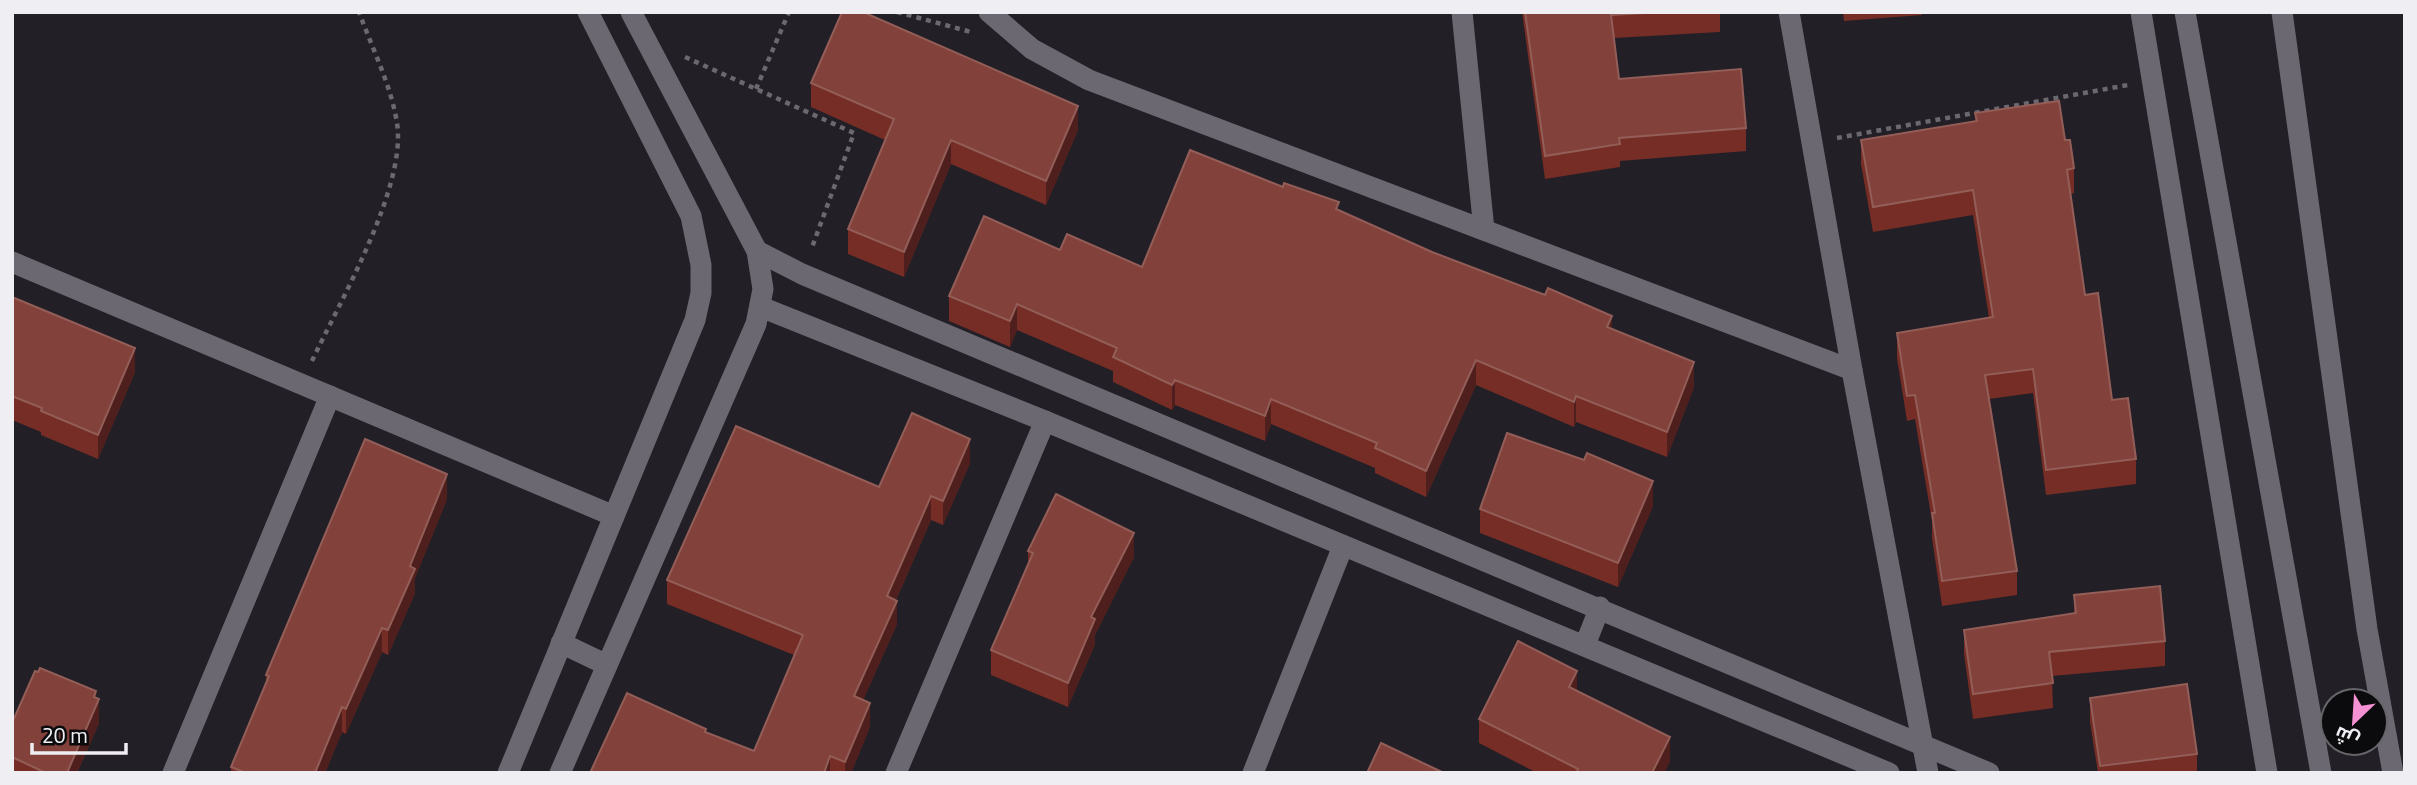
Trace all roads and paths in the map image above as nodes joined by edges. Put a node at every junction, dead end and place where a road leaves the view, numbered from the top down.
1 (359, 12) edge
2 (588, 12) edge
3 (631, 12) edge
4 (789, 12) edge
5 (897, 12) edge
6 (989, 12) edge
7 (1462, 12) edge
8 (1789, 12) edge
9 (2141, 12) edge
10 (2185, 12) edge
11 (2281, 12) edge
12 (983, 36) dead end
13 (644, 38) junction
14 (2152, 81) junction
15 (756, 89) junction
16 (1812, 143) junction
17 (1484, 230) junction
18 (757, 251) junction
19 (12, 262) edge
20 (802, 274) junction
21 (761, 307) junction
22 (1852, 370) junction
23 (302, 384) junction
24 (330, 396) junction
25 (1045, 421) junction
26 (614, 516) junction
27 (1343, 546) junction
28 (1600, 607) junction
29 (561, 643) junction
30 (1585, 645) junction
31 (607, 665) junction
32 (1923, 746) junction
33 (173, 773) edge
34 (508, 773) edge
35 (560, 773) edge
36 (896, 773) edge
37 (1253, 773) edge
38 (1889, 773) edge
39 (1928, 773) edge
40 (1989, 773) edge
41 (2267, 773) edge
42 (2321, 773) edge
43 (2393, 773) edge

1 - 23 path
2 - 26 street
3 - 13 street
4 - 15 path
5 - 12 path
6 - 17 street
7 - 17 street
8 - 16 street
9 - 14 street
10 - 42 street
11 - 43 street
13 - 15 path
13 - 18 street
14 - 16 path
14 - 41 street
15 - 20 path
16 - 22 street
17 - 22 street
18 - 20 street
18 - 21 street
19 - 23 street
20 - 28 street
21 - 25 street
21 - 31 street
22 - 32 street
23 - 24 street
24 - 26 street
24 - 33 street
25 - 27 street
25 - 36 street
26 - 29 street
27 - 30 street
27 - 37 street
28 - 30 street
28 - 32 street
29 - 31 street
29 - 34 street
30 - 38 street
31 - 35 street
32 - 39 street
32 - 40 street

